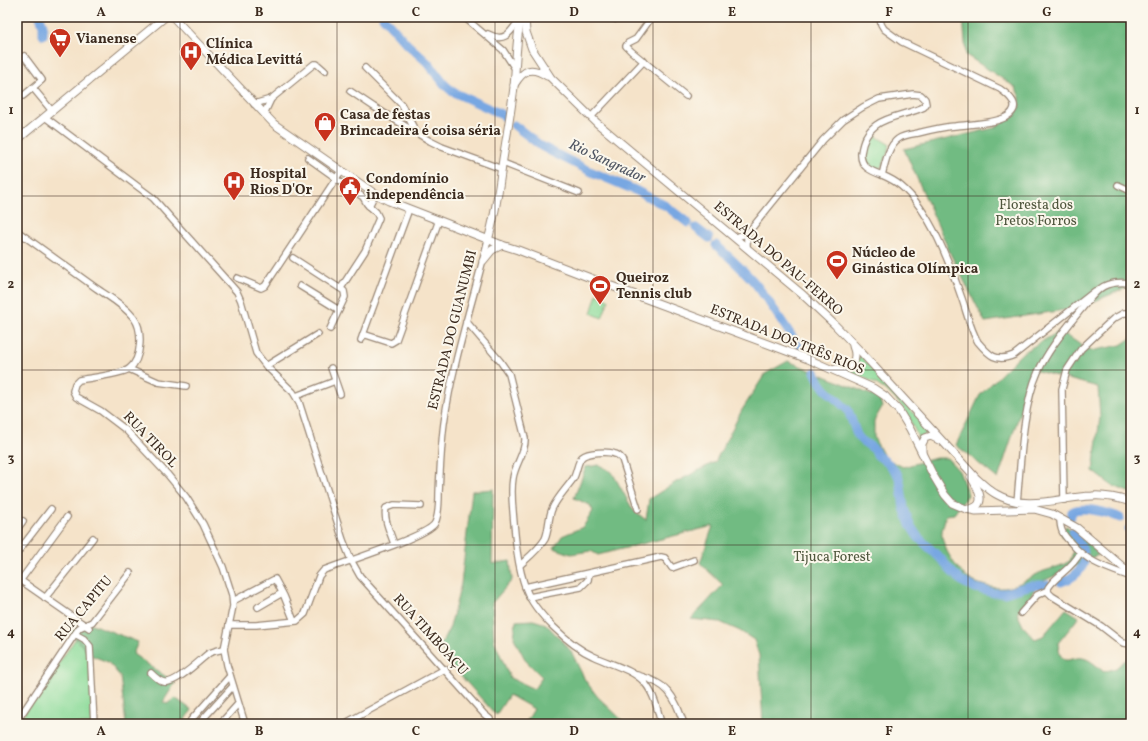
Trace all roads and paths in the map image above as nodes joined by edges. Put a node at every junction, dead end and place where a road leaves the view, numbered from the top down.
1 (164, 17) edge
2 (173, 17) edge
3 (464, 17) edge
4 (522, 17) edge
5 (652, 17) edge
6 (880, 17) edge
7 (481, 30) junction
8 (24, 56) dead end
9 (644, 61) junction
10 (365, 68) dead end
11 (514, 68) junction
12 (325, 71) dead end
13 (551, 78) junction
14 (514, 85) junction
15 (33, 88) junction
16 (350, 90) dead end
17 (17, 92) edge
18 (686, 96) dead end
19 (271, 99) junction
20 (254, 104) junction
21 (52, 111) junction
22 (264, 114) junction
23 (45, 117) junction
24 (591, 117) junction
25 (416, 132) junction
26 (17, 140) edge
27 (308, 158) dead end
28 (502, 166) junction
29 (341, 171) junction
30 (882, 175) junction
31 (338, 179) junction
32 (1118, 185) dead end
33 (1131, 191) edge
34 (578, 193) dead end
35 (375, 194) junction
36 (369, 206) junction
37 (409, 209) junction
38 (439, 220) junction
39 (492, 227) junction
40 (17, 231) edge
41 (467, 231) junction
42 (747, 234) junction
43 (735, 237) junction
44 (488, 240) junction
45 (504, 246) junction
46 (747, 248) junction
47 (293, 258) dead end
48 (483, 261) junction
49 (238, 278) dead end
50 (1131, 283) edge
51 (300, 286) dead end
52 (341, 288) junction
53 (1095, 291) junction
54 (339, 310) junction
55 (1131, 314) edge
56 (466, 321) junction
57 (330, 329) dead end
58 (318, 334) dead end
59 (363, 334) junction
60 (361, 340) dead end
61 (852, 343) junction
62 (266, 366) junction
63 (331, 368) dead end
64 (130, 369) junction
65 (831, 369) junction
66 (335, 381) junction
67 (186, 386) dead end
68 (340, 394) dead end
69 (296, 396) junction
70 (943, 442) junction
71 (922, 452) junction
72 (965, 466) junction
73 (1064, 500) junction
74 (1017, 502) junction
75 (1131, 502) edge
76 (421, 506) dead end
77 (1034, 506) junction
78 (51, 509) dead end
79 (638, 509) dead end
80 (966, 509) junction
81 (67, 517) dead end
82 (1060, 518) junction
83 (23, 521) dead end
84 (17, 529) edge
85 (93, 538) dead end
86 (394, 544) junction
87 (17, 553) edge
88 (1080, 553) junction
89 (351, 560) junction
90 (694, 560) dead end
91 (520, 565) junction
92 (130, 573) dead end
93 (589, 574) junction
94 (1131, 576) edge
95 (19, 579) edge
96 (525, 588) junction
97 (1048, 590) junction
98 (282, 593) junction
99 (45, 598) junction
100 (529, 598) junction
101 (233, 601) junction
102 (258, 607) dead end
103 (1021, 613) dead end
104 (294, 621) junction
105 (229, 625) junction
106 (87, 627) junction
107 (75, 634) junction
108 (1131, 644) edge
109 (224, 649) junction
110 (445, 669) junction
111 (151, 673) dead end
112 (633, 674) junction
113 (230, 676) junction
114 (233, 686) junction
115 (238, 704) junction
116 (191, 720) dead end
117 (202, 720) dead end
118 (17, 721) edge
119 (94, 724) edge
120 (220, 724) edge
121 (245, 724) edge
122 (344, 724) edge
123 (492, 724) edge
124 (661, 724) edge
125 (684, 724) edge

1 - 21 main road
2 - 20 main road, ESTRADA DOS TRÊS RIOS
3 - 7 street
4 - 7 street
4 - 11 main road, ESTRADA DO GUANUMBI
4 - 13 main road, ESTRADA DO PAU-FERRO
5 - 9 street
6 - 30 street
7 - 11 street
8 - 15 street
9 - 18 street
9 - 24 street
10 - 25 street
11 - 14 main road, ESTRADA DO GUANUMBI
12 - 19 street
13 - 14 main road
13 - 24 main road, ESTRADA DO PAU-FERRO
14 - 28 main road, ESTRADA DO GUANUMBI
15 - 17 street
15 - 21 street
16 - 25 street
19 - 20 street
19 - 22 street
20 - 22 main road, ESTRADA DOS TRÊS RIOS
21 - 23 main road
22 - 29 main road, ESTRADA DOS TRÊS RIOS
23 - 26 main road
23 - 62 street
24 - 43 main road, ESTRADA DO PAU-FERRO
25 - 28 street
27 - 31 street
28 - 34 street
28 - 39 main road, ESTRADA DO GUANUMBI
29 - 31 street
29 - 35 main road, ESTRADA DOS TRÊS RIOS
30 - 42 street
30 - 53 street
31 - 36 street
31 - 49 street
32 - 33 street
35 - 36 street
35 - 37 main road, ESTRADA DOS TRÊS RIOS
36 - 52 street
37 - 38 main road, ESTRADA DOS TRÊS RIOS
37 - 59 street
38 - 41 main road, ESTRADA DOS TRÊS RIOS
38 - 59 street
39 - 41 main road
39 - 44 main road, ESTRADA DO GUANUMBI
39 - 45 main road
40 - 64 street
41 - 44 main road, ESTRADA DOS TRÊS RIOS
42 - 43 street
42 - 46 street
43 - 46 main road, ESTRADA DO PAU-FERRO
44 - 45 main road, ESTRADA DOS TRÊS RIOS
44 - 48 street, ESTRADA DO GUANUMBI
45 - 48 main road
45 - 65 main road, ESTRADA DOS TRÊS RIOS
46 - 61 main road, ESTRADA DO PAU-FERRO
47 - 52 street
48 - 56 street, ESTRADA DO GUANUMBI
50 - 53 street
51 - 54 street
52 - 54 street
53 - 74 street
54 - 57 street
55 - 73 street
56 - 86 street, ESTRADA DO GUANUMBI
56 - 91 street
58 - 62 street
59 - 60 street
61 - 65 main road
61 - 70 main road, ESTRADA DO PAU-FERRO
62 - 69 street
63 - 66 street
64 - 67 street
64 - 101 street, RUA TIROL
65 - 71 main road, ESTRADA DOS TRÊS RIOS
66 - 68 street
66 - 69 street
69 - 89 street, RUA TIMBOAÇU
70 - 71 main road
70 - 72 main road, ESTRADA DO PAU-FERRO
71 - 80 main road, ESTRADA DOS TRÊS RIOS
72 - 74 main road, ESTRADA DO PAU-FERRO
72 - 80 main road
73 - 75 main road, ESTRADA DOS TRÊS RIOS
73 - 77 main road, ESTRADA DOS TRÊS RIOS
74 - 77 main road, ESTRADA DO PAU-FERRO
76 - 86 street
77 - 80 main road, ESTRADA DOS TRÊS RIOS
77 - 82 main road
78 - 87 street
79 - 91 street
81 - 95 street
82 - 88 street
82 - 94 main road
83 - 84 street
85 - 99 street
86 - 89 street, ESTRADA DO GUANUMBI
88 - 94 street
88 - 97 street
89 - 104 street, ESTRADA DO GUANUMBI
89 - 110 street, RUA TIMBOAÇU
90 - 93 street
91 - 96 street
92 - 106 street, RUA CAPITU
93 - 96 street
93 - 100 street
95 - 99 street
96 - 100 street
97 - 103 street
97 - 108 street
98 - 101 street
98 - 102 street
98 - 104 street
99 - 106 street
100 - 112 street
101 - 105 street, RUA TIROL
104 - 105 street
105 - 109 street, RUA TIROL
106 - 107 street, RUA CAPITU
107 - 118 street, RUA CAPITU
107 - 119 street
109 - 111 street
109 - 113 street, RUA TIROL
110 - 122 street
110 - 123 street, RUA TIMBOAÇU
112 - 124 street
112 - 125 street
113 - 114 street, RUA TIROL
113 - 116 street
114 - 115 street, RUA TIROL
114 - 117 street
115 - 120 street
115 - 121 street, RUA TIROL

